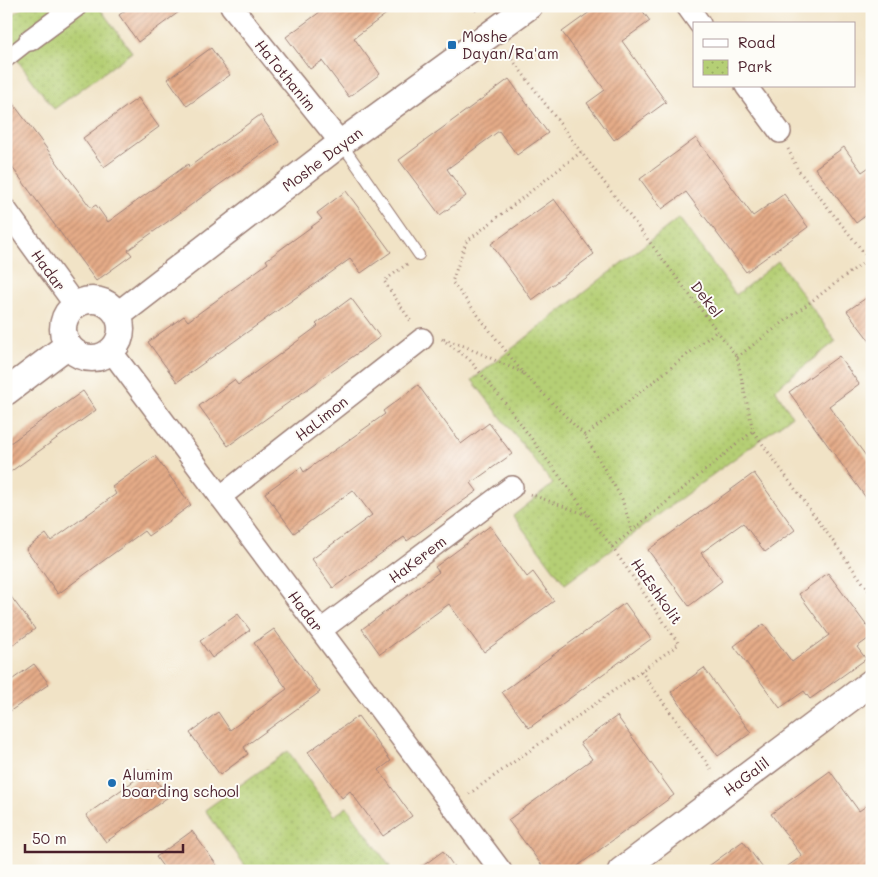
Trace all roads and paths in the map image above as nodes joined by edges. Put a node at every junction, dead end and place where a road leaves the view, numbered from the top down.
1 (76, 6) edge
2 (231, 6) edge
3 (529, 6) edge
4 (687, 6) edge
5 (699, 22) edge
6 (492, 32) junction
7 (30, 40) joint
8 (6, 58) edge
9 (747, 88) edge
10 (780, 132) joint
11 (341, 143) junction
12 (581, 152) junction
13 (6, 210) edge
14 (419, 255) joint
15 (870, 258) edge
16 (75, 305) junction
17 (118, 315) junction
18 (717, 331) junction
19 (422, 339) joint
20 (68, 345) junction
21 (111, 351) junction
22 (737, 357) junction
23 (523, 373) junction
24 (6, 392) edge
25 (753, 431) junction
26 (585, 436) junction
27 (512, 487) joint
28 (220, 497) junction
29 (588, 515) junction
30 (632, 530) junction
31 (612, 547) junction
32 (872, 595) edge
33 (320, 630) junction
34 (641, 671) junction
35 (872, 682) edge
36 (727, 791) junction
37 (453, 806) junction
38 (502, 871) edge
39 (621, 871) edge

1 - 7 street
2 - 11 street, HaTothanim
3 - 6 street, Moshe Dayan
4 - 5 street
6 - 11 street, Moshe Dayan
6 - 12 path, Dekel
7 - 8 street
9 - 10 street
10 - 15 path
11 - 14 lane
11 - 17 street, Moshe Dayan
12 - 18 path, Dekel
12 - 23 path
13 - 16 street, Hadar
14 - 19 path
15 - 22 path
16 - 17 street
16 - 20 street
17 - 21 street
18 - 22 path, Dekel
18 - 26 path
19 - 28 street, HaLimon
20 - 21 street
20 - 24 street
21 - 28 street, Hadar
22 - 25 path, Dekel
23 - 26 path
23 - 29 path
25 - 30 path
25 - 32 path, Dekel
26 - 30 path
27 - 29 path
27 - 33 street, HaKerem
28 - 33 street, Hadar
29 - 31 path
30 - 31 path
31 - 34 path, HaEshkolit
33 - 37 street, Hadar
34 - 36 path
34 - 37 path, HaEshkolit
35 - 36 street, HaGalil
36 - 39 street, HaGalil
37 - 38 street, Hadar

